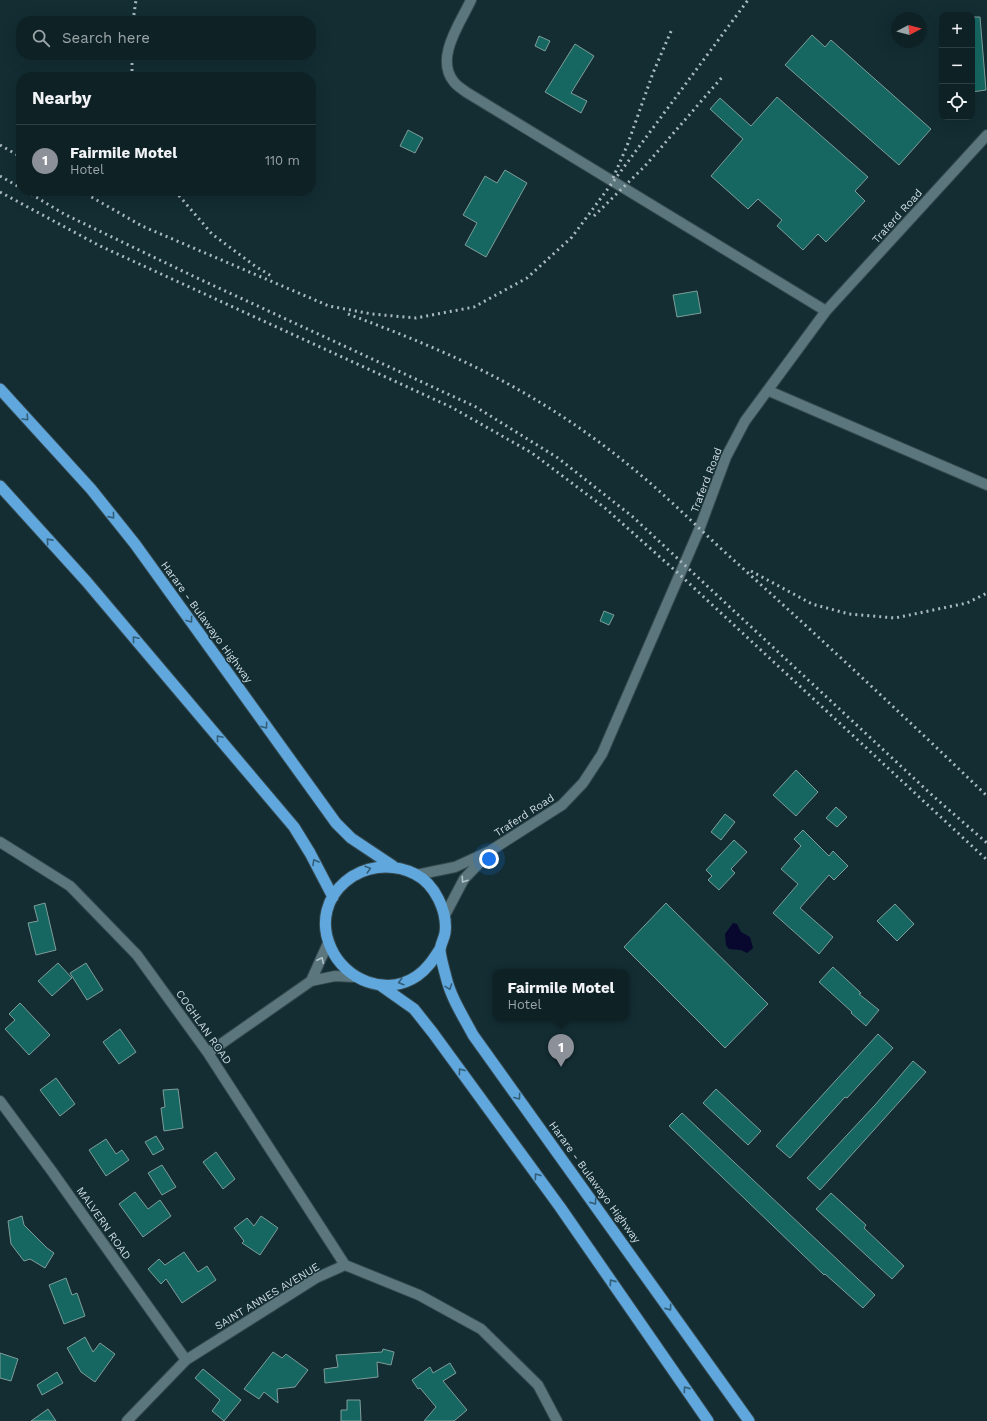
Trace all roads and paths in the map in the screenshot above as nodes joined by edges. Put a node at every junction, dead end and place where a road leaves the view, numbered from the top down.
1 (471, 0) edge
2 (987, 135) edge
3 (826, 311) junction
4 (0, 390) edge
5 (769, 391) junction
6 (987, 485) edge
7 (0, 486) edge
8 (0, 842) edge
9 (490, 852) junction
10 (393, 866) junction
11 (416, 875) junction
12 (333, 897) junction
13 (444, 917) junction
14 (328, 943) junction
15 (440, 949) junction
16 (354, 977) junction
17 (311, 981) junction
18 (380, 985) junction
19 (208, 1053) junction
20 (0, 1101) edge
21 (345, 1265) junction
22 (186, 1360) junction
23 (127, 1421) edge
24 (557, 1421) edge
25 (708, 1421) edge
26 (749, 1421) edge

1 - 3 street
2 - 3 street, Traferd Road
3 - 5 street, Traferd Road
4 -> 10 highway, Harare - Bulawayo Highway
5 - 6 street
5 - 9 street, Traferd Road
12 -> 7 highway
8 - 19 street, COGHLAN ROAD
9 - 11 street, Traferd Road
9 -> 13 street, Traferd Road
10 - 11 highway, Harare - Bulawayo Highway
12 -> 10 highway, Harare - Bulawayo Highway
11 - 13 highway, Harare - Bulawayo Highway
12 - 14 highway, Harare - Bulawayo Highway
13 - 15 highway, Harare - Bulawayo Highway
14 - 16 highway, Harare - Bulawayo Highway
17 -> 14 street
15 -> 18 highway, Harare - Bulawayo Highway
15 -> 26 highway, Harare - Bulawayo Highway
16 - 17 street
16 - 18 highway, Harare - Bulawayo Highway
17 - 19 street
25 -> 18 highway, Harare - Bulawayo Highway
19 - 21 street, COGHLAN ROAD
20 - 22 street, MALVERN ROAD
21 - 22 street, SAINT ANNES AVENUE
21 - 24 street
22 - 23 street, SAINT ANNES AVENUE

